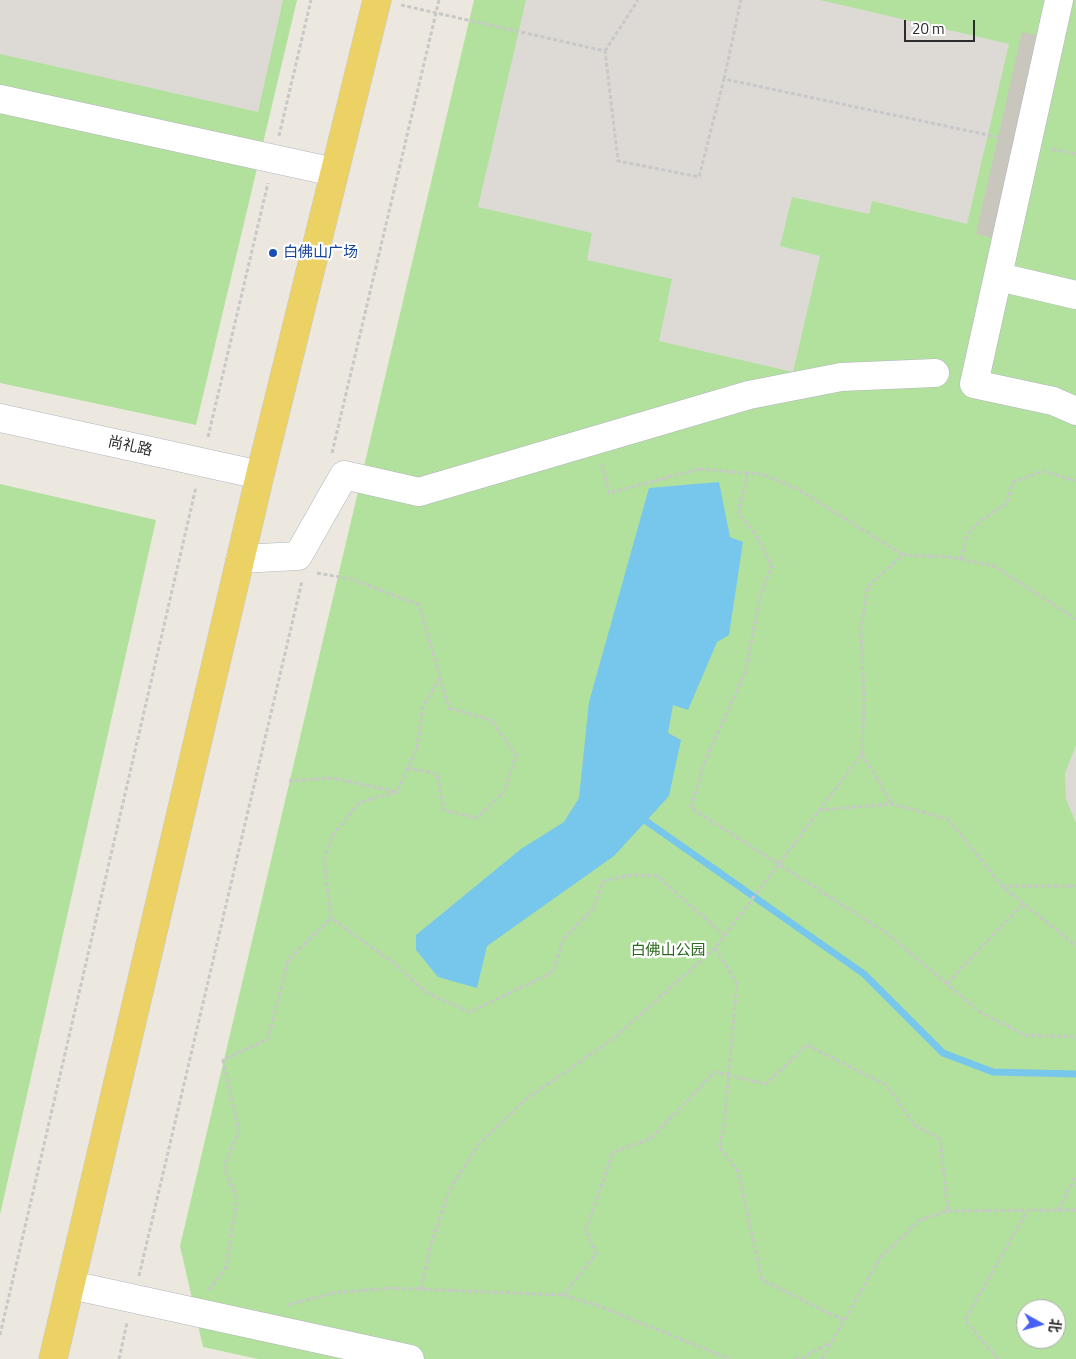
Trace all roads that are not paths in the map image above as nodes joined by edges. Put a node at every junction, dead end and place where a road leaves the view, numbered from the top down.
1 (385, 2) edge
2 (1064, 9) edge
3 (0, 99) edge
4 (334, 172) junction
5 (998, 277) junction
6 (1076, 295) edge
7 (935, 373) dead end
8 (1076, 411) edge
9 (0, 418) edge
10 (260, 475) junction
11 (240, 559) junction
12 (71, 1285) junction
13 (53, 1359) edge
14 (410, 1359) edge

1 - 4 main road
2 - 5 street
3 - 4 street
4 - 10 main road
5 - 6 street
5 - 8 street
7 - 11 street
9 - 10 street, 尚礼路
10 - 11 main road
11 - 12 main road
12 - 13 main road
12 - 14 street

